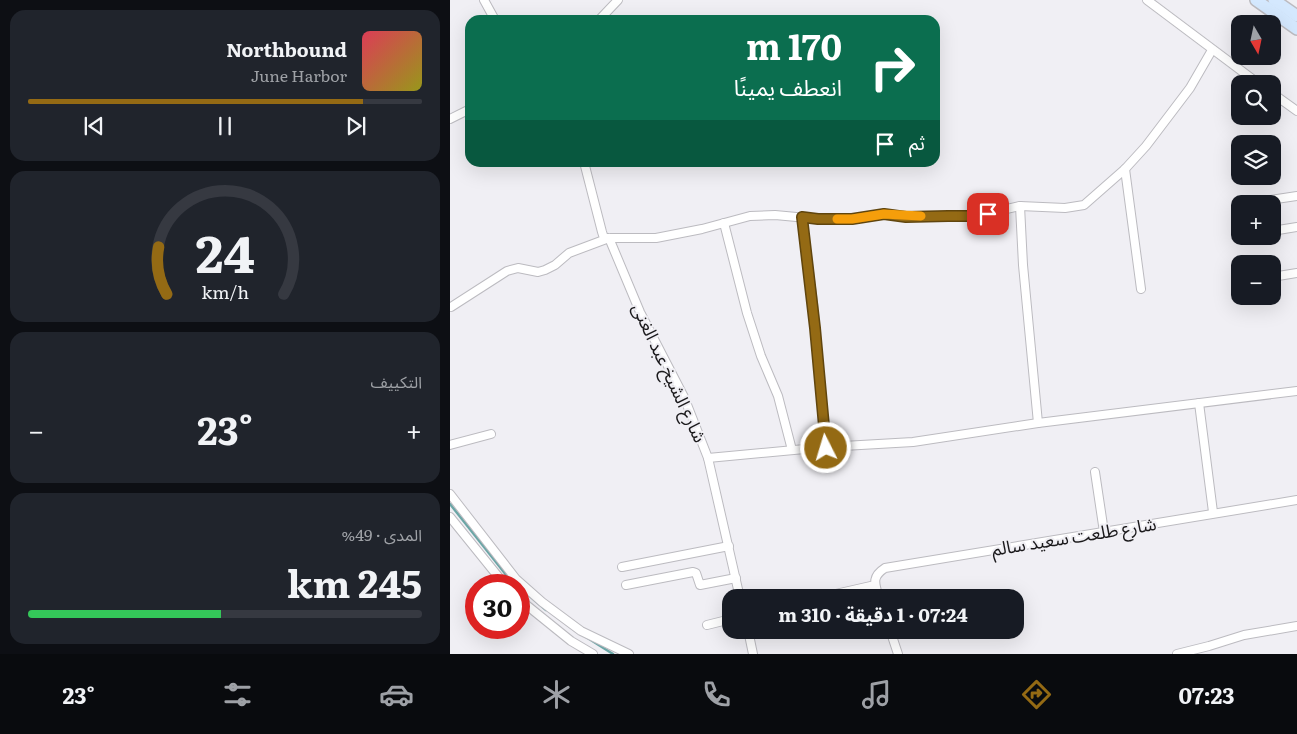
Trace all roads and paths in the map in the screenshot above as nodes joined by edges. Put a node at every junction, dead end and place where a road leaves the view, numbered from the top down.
1 (484, 0) edge
2 (618, 0) edge
3 (1147, 0) edge
4 (1256, 0) edge
5 (1274, 0) edge
6 (492, 15) edge
7 (604, 15) edge
8 (1297, 16) edge
9 (1297, 29) edge
10 (1212, 50) junction
11 (1247, 75) edge
12 (1281, 99) edge
13 (1297, 111) edge
14 (465, 112) edge
15 (450, 120) edge
16 (585, 167) edge
17 (1125, 169) junction
18 (1297, 196) edge
19 (1281, 198) edge
20 (1020, 206) junction
21 (802, 217) junction
22 (724, 223) junction
23 (1297, 227) edge
24 (1281, 229) edge
25 (609, 238) junction
26 (1297, 273) edge
27 (1281, 276) edge
28 (1141, 289) dead end
29 (451, 307) edge
30 (1297, 391) edge
31 (1199, 403) junction
32 (1038, 423) junction
33 (491, 434) dead end
34 (450, 445) edge
35 (826, 448) junction
36 (792, 450) junction
37 (708, 458) junction
38 (1095, 472) dead end
39 (450, 494) edge
40 (1297, 500) edge
41 (1213, 512) junction
42 (450, 517) edge
43 (1104, 532) junction
44 (729, 546) junction
45 (622, 568) dead end
46 (496, 574) edge
47 (736, 578) junction
48 (626, 584) dead end
49 (875, 585) junction
50 (738, 589) edge
51 (857, 589) edge
52 (877, 589) edge
53 (530, 608) edge
54 (722, 621) edge
55 (707, 625) dead end
56 (1297, 626) edge
57 (750, 639) edge
58 (893, 639) edge
59 (593, 654) edge
60 (629, 654) edge
61 (753, 654) edge
62 (898, 654) edge
63 (1177, 654) edge

1 - 6 street
2 - 7 street
3 - 10 street
4 - 9 main road
5 - 8 main road
10 - 11 street
10 - 17 street
12 - 13 street
14 - 15 street
16 - 25 street, شارع الشيخ عبد الغنى
17 - 20 street
17 - 28 street
18 - 19 street
20 - 21 street
20 - 32 street
21 - 22 street
21 - 35 street
22 - 25 street
22 - 36 street
23 - 24 street
25 - 29 street
25 - 37 street, شارع الشيخ عبد الغنى
26 - 27 street
30 - 31 street
31 - 32 street
31 - 41 street
32 - 35 street
33 - 34 street
35 - 36 street
36 - 37 street
37 - 44 street, شارع الشيخ عبد الغنى
38 - 43 street
39 - 60 street
40 - 41 street, شارع طلعت سعيد سالم
41 - 43 street, شارع طلعت سعيد سالم
42 - 46 street
43 - 49 street, شارع طلعت سعيد سالم
44 - 45 street
44 - 47 street, شارع الشيخ عبد الغنى
47 - 48 street
47 - 50 street, شارع الشيخ عبد الغنى
49 - 51 street
49 - 52 street
53 - 59 street
54 - 55 street
56 - 63 street
57 - 61 street
58 - 62 street

